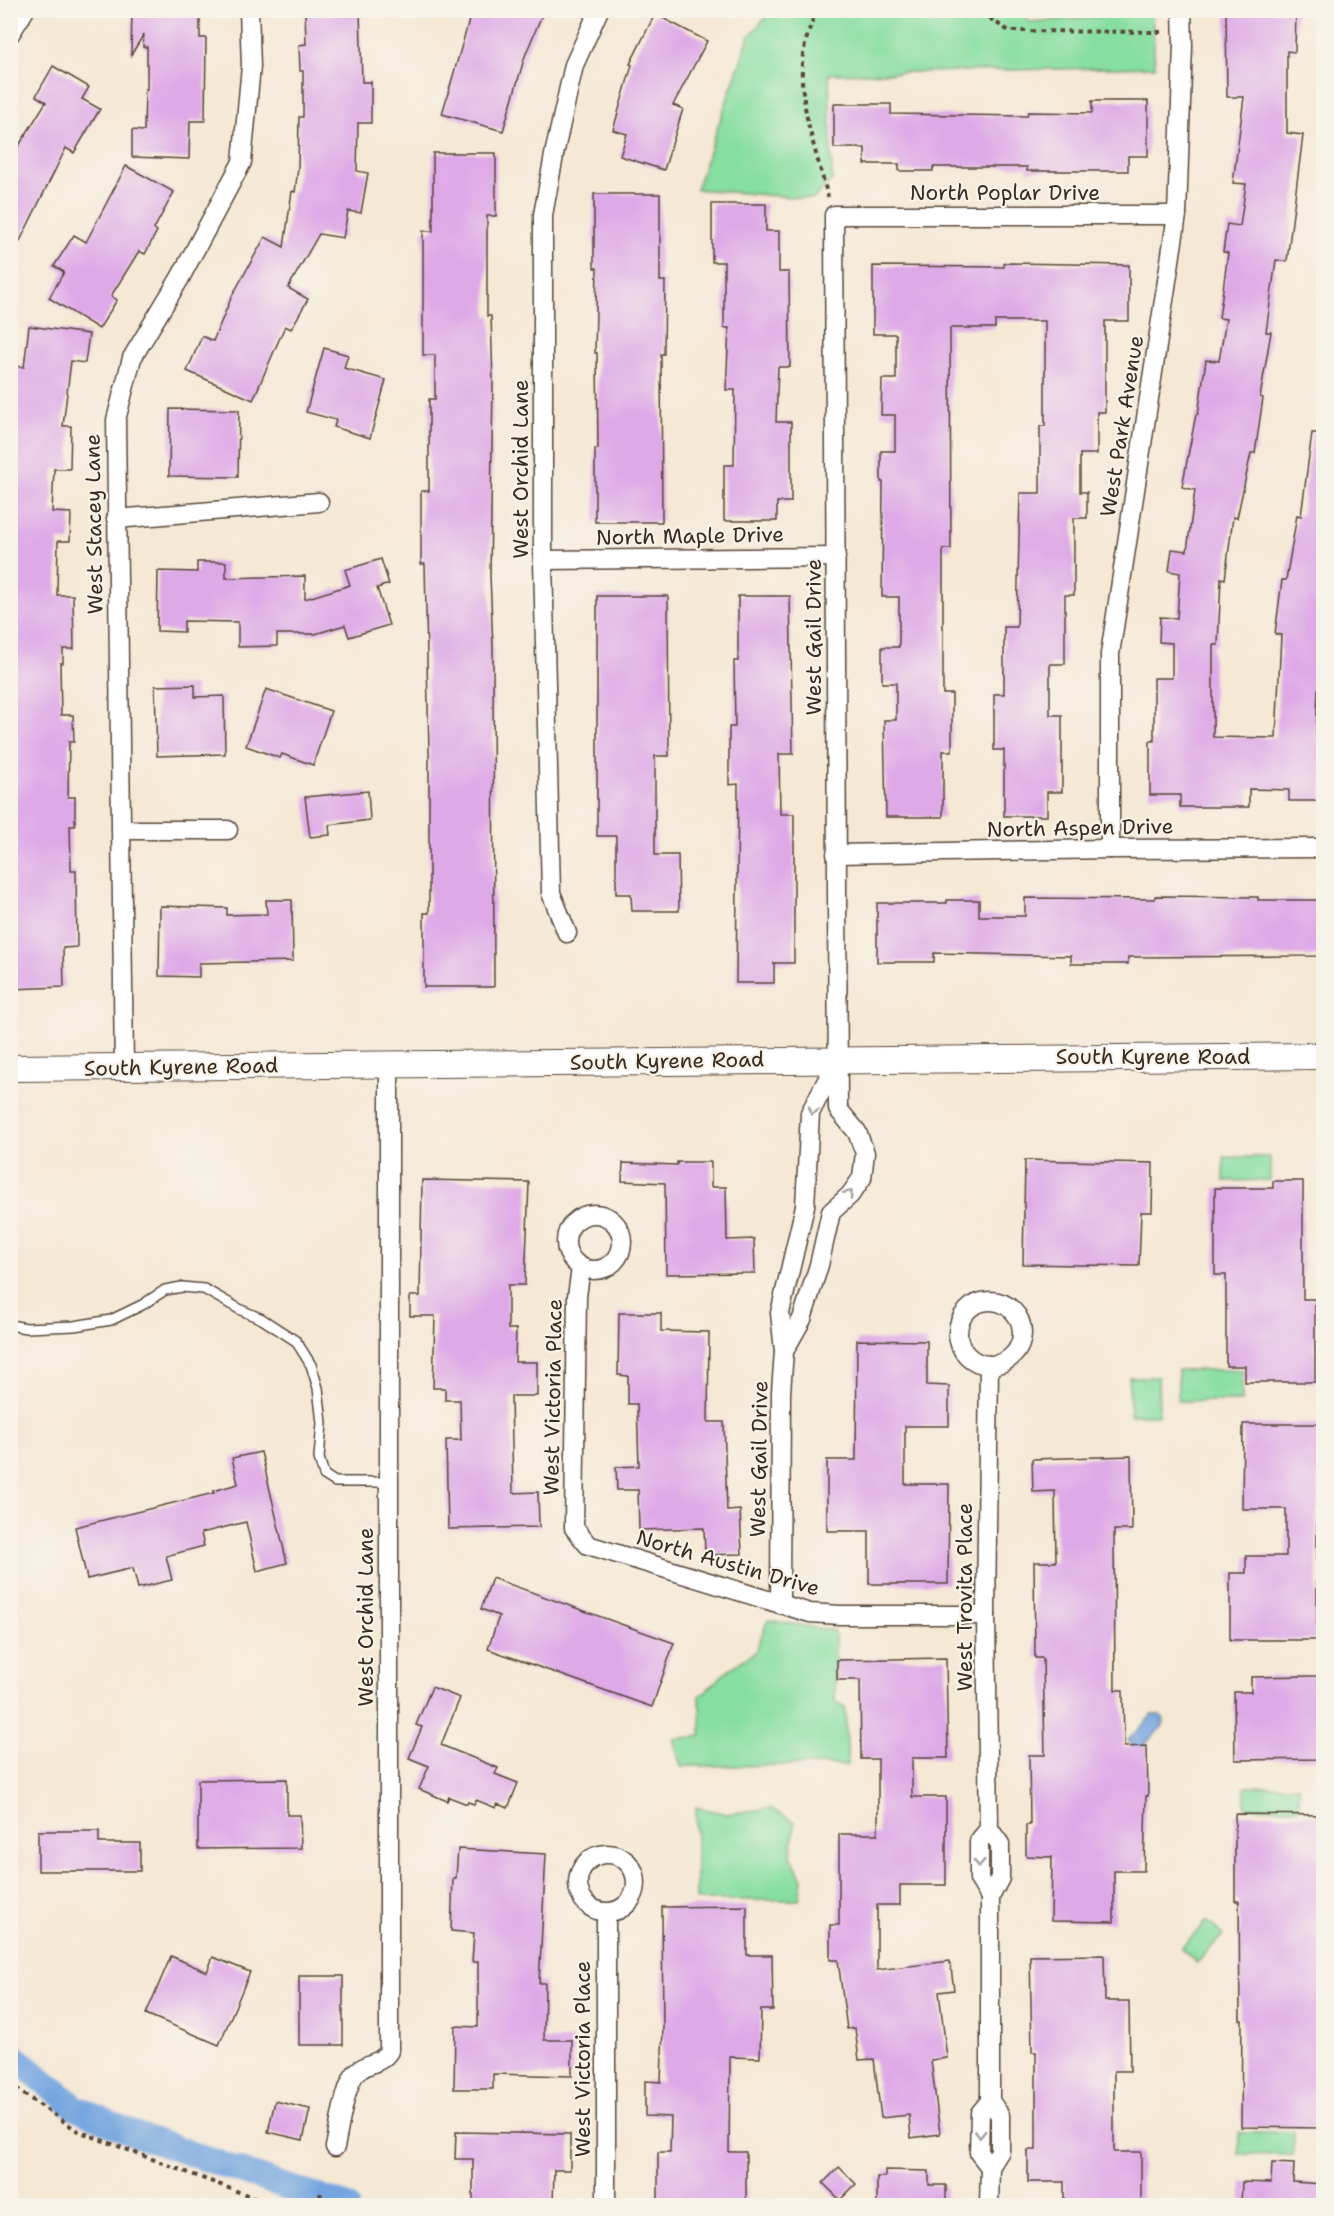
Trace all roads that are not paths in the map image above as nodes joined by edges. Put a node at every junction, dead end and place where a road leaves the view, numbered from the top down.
1 (25, 10) edge
2 (249, 10) edge
3 (599, 10) edge
4 (1182, 10) edge
5 (10, 34) edge
6 (834, 215) joint
7 (1177, 215) junction
8 (319, 502) dead end
9 (116, 519) junction
10 (836, 557) junction
11 (543, 560) junction
12 (122, 830) junction
13 (228, 830) dead end
14 (1323, 848) edge
15 (1110, 849) junction
16 (836, 854) junction
17 (567, 933) dead end
18 (1323, 1056) edge
19 (838, 1059) junction
20 (388, 1065) junction
21 (10, 1068) edge
22 (124, 1068) junction
23 (818, 1209) junction
24 (581, 1268) dead end
25 (10, 1325) edge
26 (784, 1351) junction
27 (989, 1365) dead end
28 (388, 1482) junction
29 (574, 1528) joint
30 (780, 1604) junction
31 (986, 1615) junction
32 (606, 1913) dead end
33 (335, 2147) dead end
34 (606, 2205) edge
35 (989, 2205) edge

1 - 5 street
2 - 9 street, West Stacey Lane
3 - 11 street, West Orchid Lane
4 - 7 street, West Park Avenue
6 - 7 street, North Poplar Drive
6 - 10 street, West Gail Drive
7 - 15 street, West Park Avenue
8 - 9 street
9 - 12 street, West Stacey Lane
10 - 11 street, North Maple Drive
10 - 16 street, West Gail Drive
11 - 17 street, West Orchid Lane
12 - 13 street
12 - 22 street, West Stacey Lane
14 - 15 street, North Aspen Drive
15 - 16 street, North Aspen Drive
16 - 19 street, West Gail Drive
18 - 19 main road, South Kyrene Road
19 - 20 main road, South Kyrene Road
19 -> 23 street, West Gail Drive
23 -> 19 street, West Gail Drive
20 - 22 main road, South Kyrene Road
20 - 28 street, West Orchid Lane
21 - 22 main road, South Kyrene Road
23 - 26 street, West Gail Drive
23 - 26 street, West Gail Drive
24 - 29 street, West Victoria Place
25 - 28 lane
26 - 30 street, West Gail Drive
27 - 31 street, West Trovita Place
28 - 33 street, West Orchid Lane
29 - 30 street, North Austin Drive
30 - 31 street, North Austin Drive
31 - 35 street, West Trovita Place
32 - 34 street, West Victoria Place

